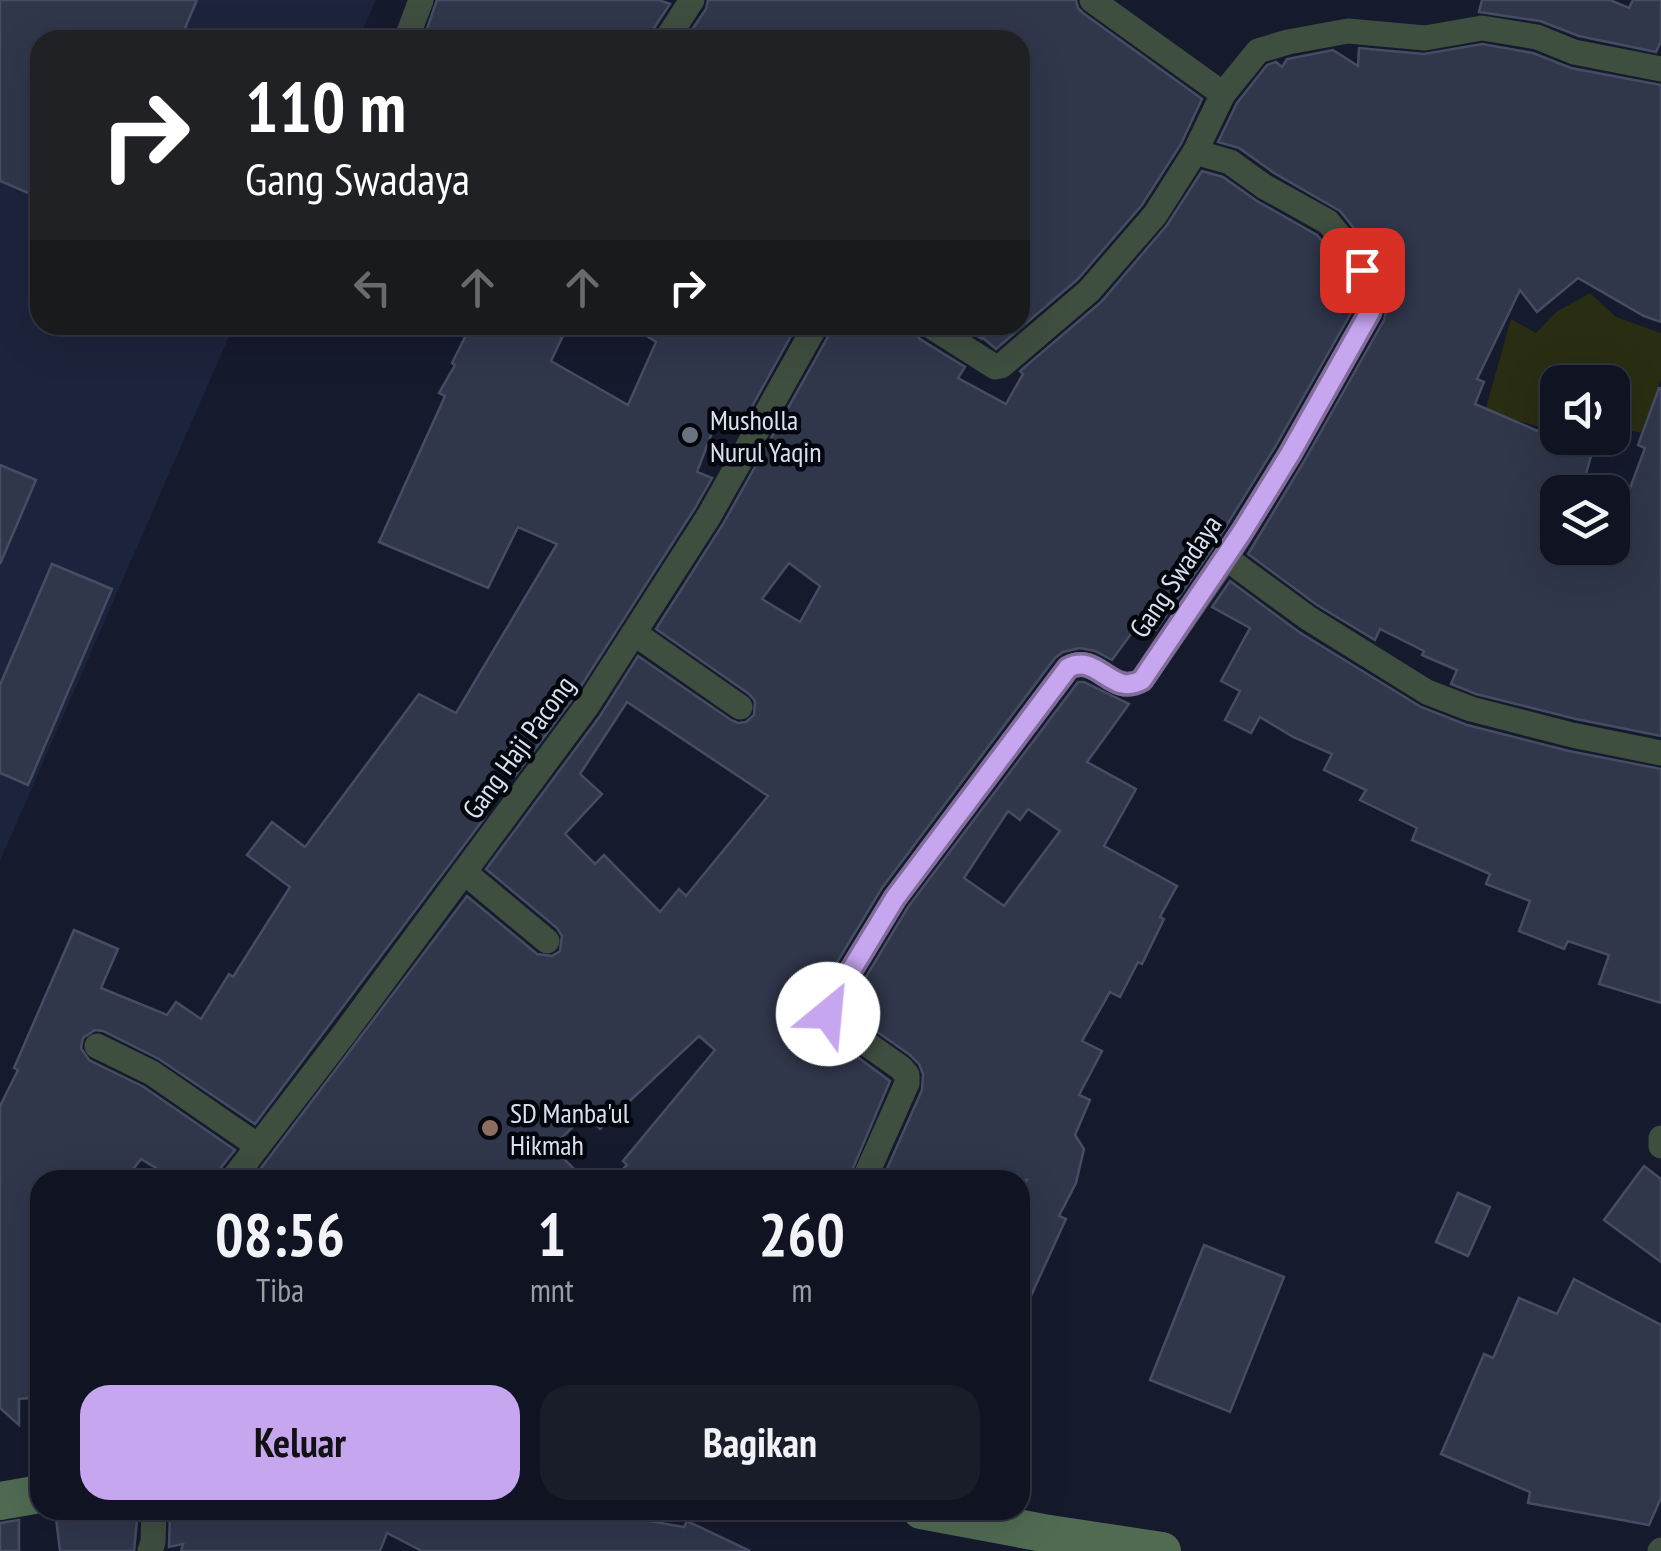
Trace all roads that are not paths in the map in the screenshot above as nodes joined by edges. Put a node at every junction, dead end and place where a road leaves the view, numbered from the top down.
1 (421, 0) edge
2 (692, 0) edge
3 (1092, 0) edge
4 (410, 30) edge
5 (672, 30) edge
6 (1661, 69) edge
7 (1223, 94) junction
8 (1196, 152) junction
9 (810, 335) edge
10 (945, 335) edge
11 (1226, 558) junction
12 (634, 633) junction
13 (740, 707) dead end
14 (1661, 753) edge
15 (464, 872) junction
16 (548, 940) dead end
17 (98, 1046) dead end
18 (1661, 1138) edge
19 (258, 1146) junction
20 (1661, 1146) edge
21 (240, 1170) edge
22 (869, 1170) edge
23 (154, 1520) edge
24 (971, 1520) edge
25 (150, 1551) edge
26 (1162, 1551) edge

1 - 4 street
2 - 5 street
3 - 7 street
6 - 7 street
7 - 8 street
8 - 10 street
8 - 11 street, Gang Swadaya
9 - 12 street, Gang Haji Pacong
11 - 14 street
11 - 22 street, Gang Swadaya
12 - 13 street
12 - 15 street, Gang Haji Pacong
15 - 16 street
15 - 19 street, Gang Haji Pacong
17 - 19 street
18 - 20 street
19 - 21 street, Gang Haji Pacong
23 - 25 street
24 - 26 street

